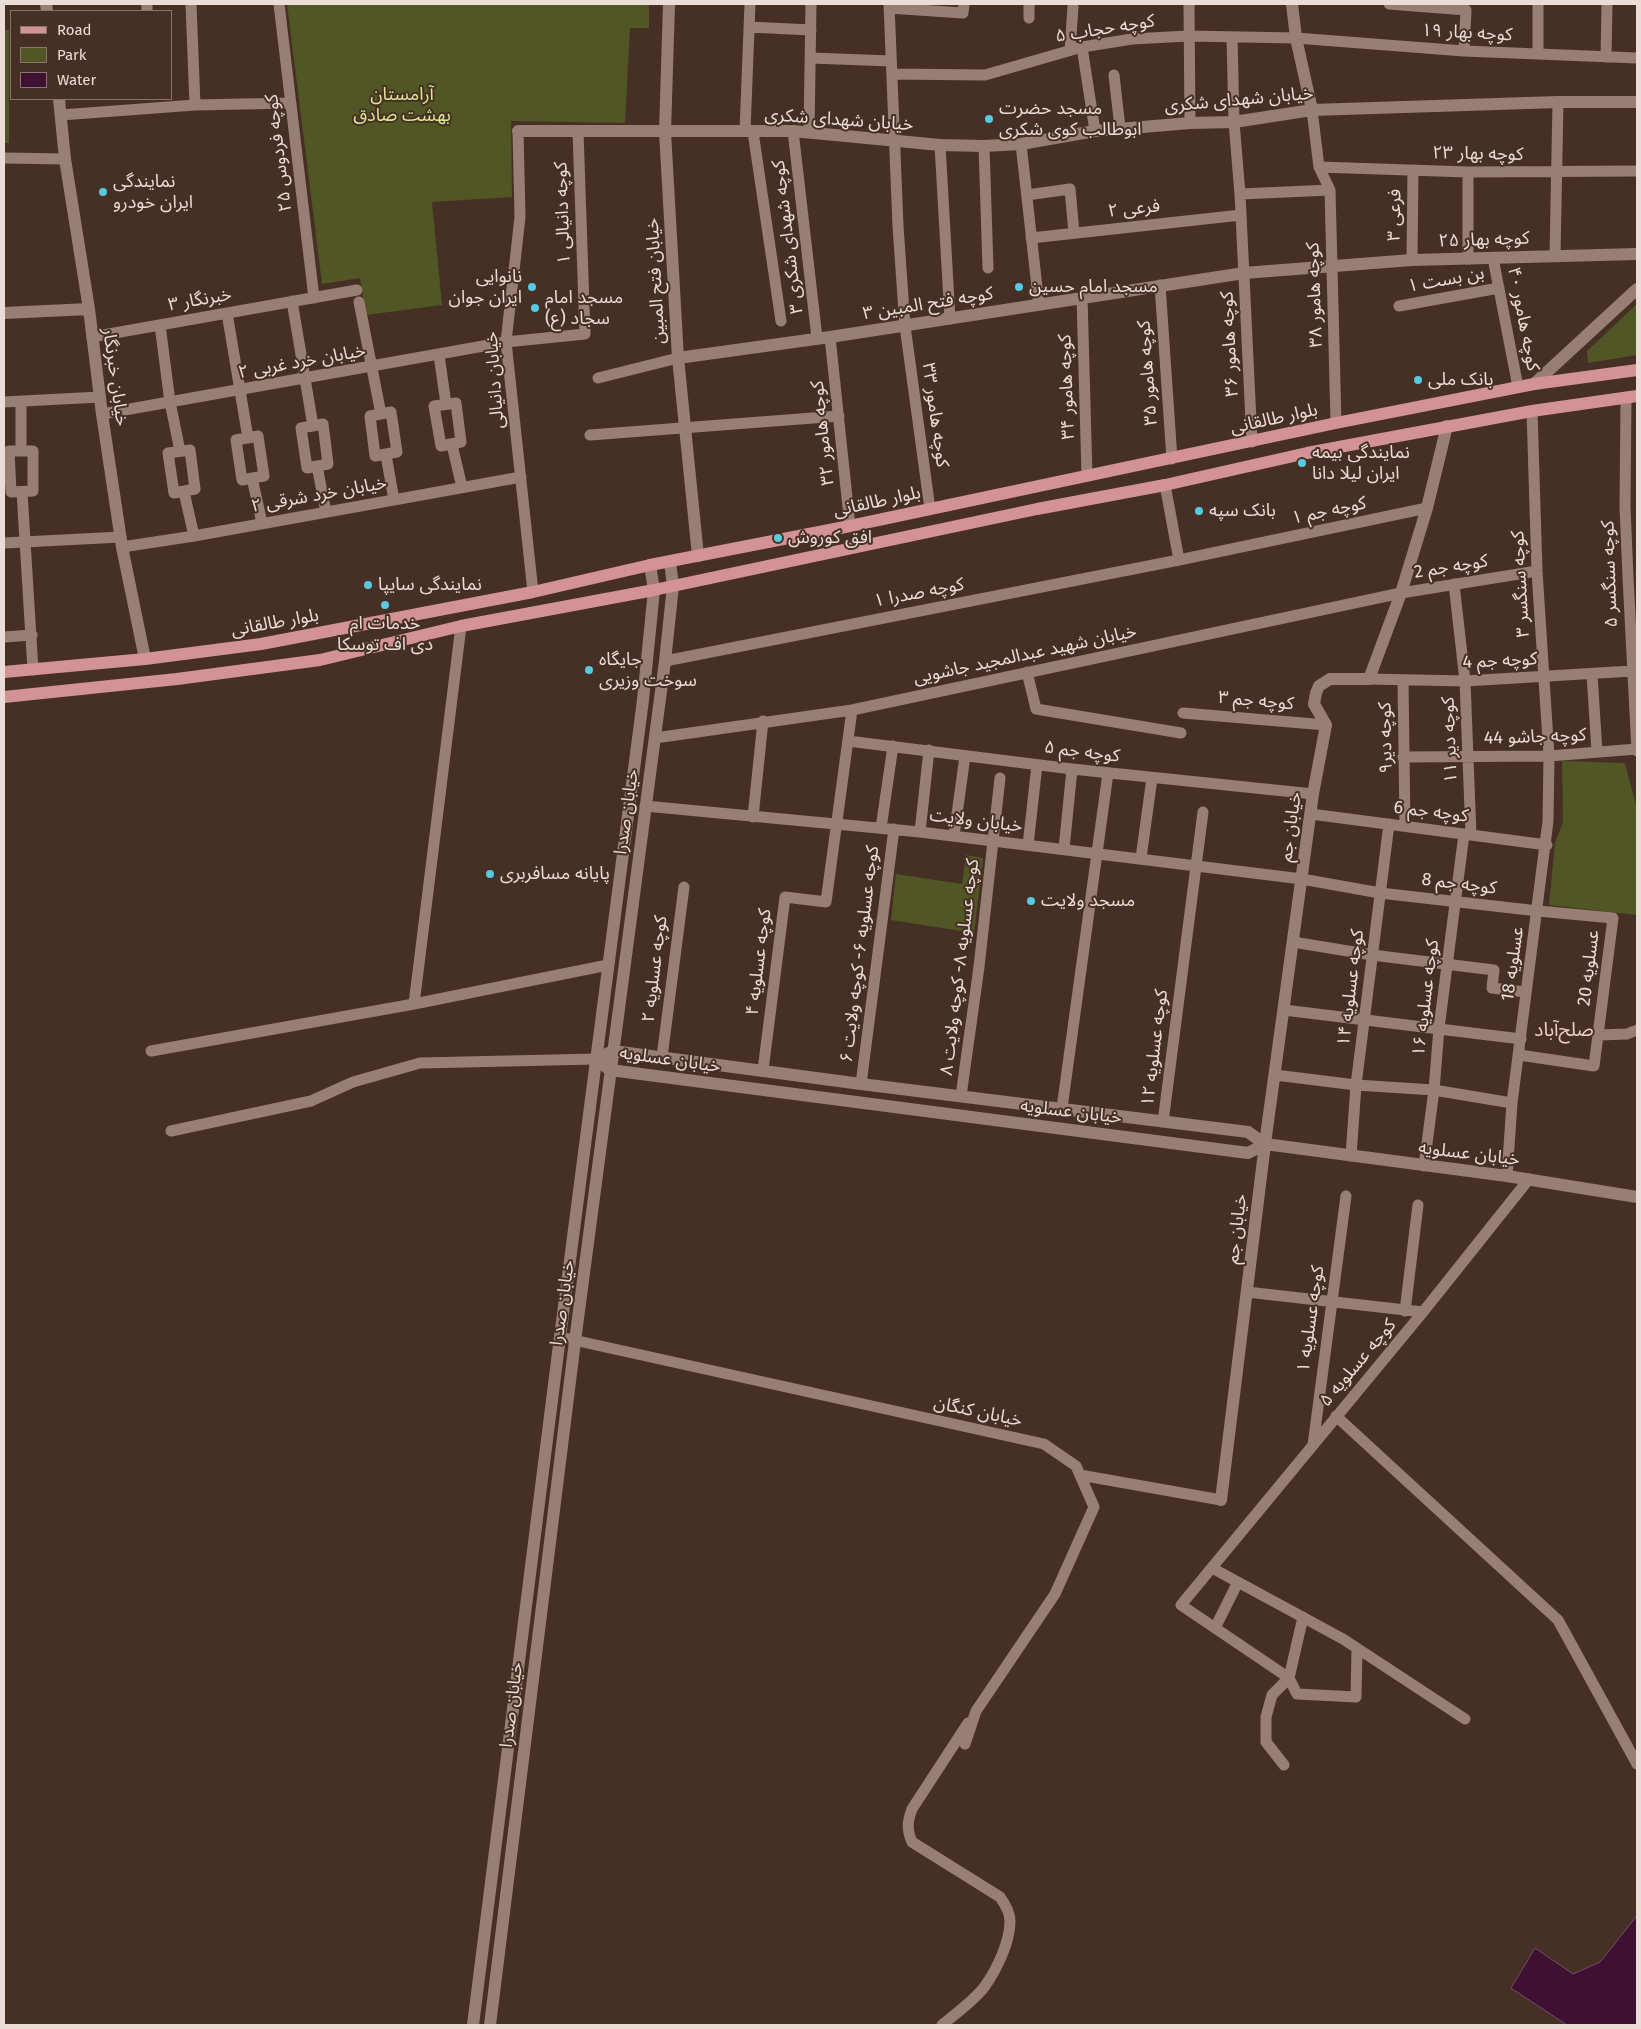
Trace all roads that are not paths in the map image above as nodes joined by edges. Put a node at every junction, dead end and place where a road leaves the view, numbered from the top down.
1 (191, 4) edge
2 (279, 4) edge
3 (669, 4) edge
4 (750, 4) edge
5 (811, 4) edge
6 (1028, 4) edge
7 (1189, 4) edge
8 (1292, 4) edge
9 (1389, 4) edge
10 (1538, 4) edge
11 (1607, 4) edge
12 (889, 6) edge
13 (1073, 7) dead end
14 (963, 8) edge
15 (1029, 18) dead end
16 (749, 27) junction
17 (811, 30) junction
18 (1188, 36) junction
19 (1232, 37) junction
20 (1296, 38) junction
21 (1082, 47) junction
22 (1070, 50) junction
23 (1464, 51) junction
24 (1538, 54) junction
25 (1606, 57) junction
26 (811, 58) junction
27 (1637, 58) edge
28 (891, 61) junction
29 (892, 74) junction
30 (1114, 74) dead end
31 (59, 100) edge
32 (1558, 102) junction
33 (1637, 102) edge
34 (151, 104) edge
35 (291, 104) junction
36 (195, 105) junction
37 (1312, 110) junction
38 (61, 115) junction
39 (1234, 122) junction
40 (1190, 123) junction
41 (1120, 128) junction
42 (793, 131) junction
43 (1095, 131) junction
44 (518, 132) joint
45 (578, 132) junction
46 (665, 132) junction
47 (749, 132) junction
48 (809, 132) junction
49 (894, 140) junction
50 (1021, 144) junction
51 (940, 145) junction
52 (984, 146) junction
53 (4, 158) edge
54 (65, 159) junction
55 (1319, 167) junction
56 (1413, 170) junction
57 (1637, 171) edge
58 (1468, 172) junction
59 (1555, 172) junction
60 (1330, 190) junction
61 (1240, 194) junction
62 (1027, 195) junction
63 (1241, 215) junction
64 (1074, 233) junction
65 (1031, 238) junction
66 (1637, 254) edge
67 (1556, 255) junction
68 (1493, 258) junction
69 (1468, 259) junction
70 (1412, 260) junction
71 (1331, 266) junction
72 (988, 268) dead end
73 (1244, 273) junction
74 (1160, 285) junction
75 (1499, 288) junction
76 (1637, 289) edge
77 (357, 290) dead end
78 (1082, 297) junction
79 (314, 298) junction
80 (292, 302) junction
81 (359, 302) dead end
82 (1039, 305) junction
83 (1399, 306) dead end
84 (89, 309) junction
85 (227, 313) junction
86 (4, 314) edge
87 (950, 319) junction
88 (781, 320) dead end
89 (160, 325) junction
90 (905, 326) junction
91 (92, 337) junction
92 (824, 338) junction
93 (506, 342) junction
94 (439, 355) junction
95 (678, 358) junction
96 (372, 367) junction
97 (1637, 370) edge
98 (306, 378) junction
99 (598, 378) dead end
100 (1534, 384) junction
101 (1518, 388) junction
102 (238, 390) junction
103 (100, 397) junction
104 (1631, 397) edge
105 (4, 402) edge
106 (22, 402) junction
107 (170, 402) junction
108 (446, 404) junction
109 (1532, 411) junction
110 (102, 414) junction
111 (381, 414) junction
112 (839, 416) junction
113 (1336, 424) junction
114 (312, 426) junction
115 (1447, 426) junction
116 (684, 428) junction
117 (590, 435) dead end
118 (248, 438) junction
119 (1252, 442) junction
120 (452, 445) junction
121 (21, 451) junction
122 (180, 451) junction
123 (386, 455) junction
124 (1172, 459) junction
125 (317, 466) junction
126 (1087, 476) junction
127 (521, 477) junction
128 (252, 478) junction
129 (1165, 484) junction
130 (462, 487) junction
131 (22, 492) junction
132 (184, 492) junction
133 (394, 500) junction
134 (1625, 507) junction
135 (1637, 507) edge
136 (1427, 508) junction
137 (930, 509) junction
138 (326, 512) junction
139 (262, 523) junction
140 (850, 526) junction
141 (933, 532) junction
142 (194, 536) junction
143 (122, 542) junction
144 (25, 543) junction
145 (4, 544) edge
146 (698, 556) junction
147 (1179, 560) junction
148 (670, 562) junction
149 (650, 565) junction
150 (1536, 571) junction
151 (1632, 577) edge
152 (1454, 584) junction
153 (673, 586) junction
154 (654, 590) junction
155 (533, 592) junction
156 (1401, 593) junction
157 (461, 626) junction
158 (32, 635) junction
159 (4, 637) edge
160 (145, 659) junction
161 (666, 661) junction
162 (33, 670) junction
163 (1632, 671) junction
164 (4, 672) edge
165 (1027, 672) junction
166 (1592, 674) junction
167 (1544, 676) junction
168 (1369, 679) junction
169 (1403, 680) junction
170 (1465, 681) junction
171 (4, 697) edge
172 (643, 700) junction
173 (659, 701) junction
174 (852, 710) junction
175 (1183, 713) dead end
176 (763, 722) junction
177 (1326, 725) junction
178 (1181, 733) dead end
179 (655, 738) junction
180 (848, 741) junction
181 (893, 746) junction
182 (1637, 749) edge
183 (929, 750) junction
184 (1597, 752) junction
185 (965, 756) junction
186 (1549, 756) junction
187 (1404, 757) junction
188 (1468, 757) junction
189 (1037, 765) junction
190 (1072, 769) junction
191 (1108, 773) junction
192 (1000, 778) dead end
193 (1152, 778) junction
194 (1314, 794) junction
195 (645, 806) junction
196 (1202, 812) dead end
197 (1311, 814) junction
198 (753, 817) junction
199 (1389, 824) junction
200 (836, 825) junction
201 (1405, 826) junction
202 (881, 828) junction
203 (894, 829) junction
204 (920, 832) junction
205 (1467, 834) junction
206 (954, 836) junction
207 (993, 841) junction
208 (1028, 845) junction
209 (1547, 845) junction
210 (1064, 849) junction
211 (1099, 854) junction
212 (622, 858) junction
213 (1141, 858) junction
214 (638, 860) junction
215 (1196, 865) junction
216 (1302, 879) junction
217 (684, 886) dead end
218 (1380, 893) junction
219 (1455, 901) junction
220 (1538, 911) junction
221 (1613, 918) joint
222 (1293, 942) junction
223 (1372, 955) junction
224 (1447, 964) junction
225 (608, 965) junction
226 (1526, 992) junction
227 (414, 1004) junction
228 (1284, 1010) junction
229 (1364, 1019) junction
230 (1439, 1028) junction
231 (1637, 1030) edge
232 (1598, 1035) junction
233 (1521, 1039) junction
234 (151, 1051) dead end
235 (613, 1051) junction
236 (1518, 1055) junction
237 (662, 1057) junction
238 (596, 1058) junction
239 (610, 1070) junction
240 (763, 1070) junction
241 (1275, 1075) junction
242 (861, 1084) junction
243 (1356, 1085) junction
244 (1434, 1090) junction
245 (961, 1096) junction
246 (1512, 1103) junction
247 (1062, 1108) junction
248 (1163, 1122) junction
249 (171, 1131) dead end
250 (1265, 1144) junction
251 (1351, 1156) junction
252 (1424, 1166) junction
253 (1507, 1176) junction
254 (1528, 1179) junction
255 (1346, 1196) dead end
256 (1637, 1197) edge
257 (1418, 1205) dead end
258 (1247, 1292) junction
259 (1331, 1303) junction
260 (1405, 1311) junction
261 (1423, 1312) junction
262 (560, 1337) junction
263 (575, 1341) junction
264 (1336, 1416) junction
265 (1312, 1446) junction
266 (1080, 1475) junction
267 (1221, 1500) joint
268 (1212, 1568) junction
269 (529, 1578) junction
270 (545, 1580) junction
271 (1238, 1582) junction
272 (1303, 1617) junction
273 (1215, 1628) junction
274 (1357, 1649) junction
275 (1289, 1678) junction
276 (976, 1711) junction
277 (1465, 1719) dead end
278 (511, 1721) junction
279 (528, 1722) junction
280 (965, 1744) dead end
281 (1637, 1764) edge
282 (1284, 1765) dead end
283 (490, 1885) junction
284 (507, 1887) junction
285 (473, 2025) edge
286 (490, 2025) edge
287 (942, 2025) edge

1 - 36 street
2 - 35 street, کوچه فردوس ۲۵
3 - 46 street, خیابان فتح المبین
4 - 16 street
5 - 17 street
6 - 15 street
7 - 18 street
8 - 20 street
9 - 23 street
10 - 24 street
11 - 25 street
12 - 14 street
12 - 28 street, کوچه هامور ۳۳
13 - 22 street
16 - 17 street
16 - 47 street
17 - 26 street
18 - 19 street, کوچه حجاب ۵
18 - 21 street, کوچه حجاب ۵
18 - 40 street
19 - 20 street, کوچه حجاب ۵
19 - 39 street, کوچه هامور ۳۶
20 - 23 street, کوچه بهار ۱۹
20 - 37 street
21 - 22 street, کوچه حجاب ۵
21 - 43 street
22 - 29 street, کوچه حجاب ۵
23 - 24 street, کوچه بهار ۱۹
24 - 25 street, کوچه بهار ۱۹
25 - 27 street, کوچه بهار ۱۹
26 - 28 street
26 - 48 street
28 - 29 street, کوچه هامور ۳۳
29 - 49 street, کوچه هامور ۳۳
30 - 41 street
31 - 38 street, خیابان خبرنگار
32 - 33 street, خیابان شهدای شکری
32 - 37 street, خیابان شهدای شکری
32 - 59 street
34 - 36 street
34 - 38 street
35 - 36 street
35 - 79 street, کوچه فردوس ۲۵
37 - 39 street, خیابان شهدای شکری
37 - 55 street, کوچه هامور ۳۸
38 - 54 street, خیابان خبرنگار
39 - 40 street, خیابان شهدای شکری
39 - 61 street, کوچه هامور ۳۶
40 - 41 street, خیابان شهدای شکری
41 - 43 street, خیابان شهدای شکری
42 - 47 street, خیابان شهدای شکری
42 - 48 street, خیابان شهدای شکری
42 - 92 street, کوچه شهدای شکری ۳
43 - 50 street, خیابان شهدای شکری
44 - 45 street, خیابان دانیالی
44 - 93 street, خیابان دانیالی
45 - 46 street, خیابان دانیالی
45 - 93 street, کوچه دانیالی ۱
46 - 47 street, خیابان شهدای شکری
46 - 95 street, خیابان فتح المبین
47 - 88 street
48 - 49 street, خیابان شهدای شکری
49 - 51 street, خیابان شهدای شکری
49 - 90 street, کوچه هامور ۳۳
50 - 52 street, خیابان شهدای شکری
50 - 62 street
51 - 52 street, خیابان شهدای شکری
51 - 87 street
52 - 72 street
53 - 54 street
54 - 84 street, خیابان خبرنگار
55 - 56 street, کوچه بهار ۲۳
55 - 60 street, کوچه هامور ۳۸
56 - 58 street, کوچه بهار ۲۳
56 - 70 street, فرعی ۳
57 - 59 street, کوچه بهار ۲۳
58 - 59 street, کوچه بهار ۲۳
58 - 69 street
59 - 67 street
60 - 61 street
60 - 71 street, کوچه هامور ۳۸
61 - 63 street, کوچه هامور ۳۶
62 - 64 street
62 - 65 street
63 - 64 street, فرعی ۲
63 - 73 street, کوچه هامور ۳۶
64 - 65 street, فرعی ۲
65 - 82 street
66 - 67 street, کوچه بهار ۲۵
67 - 68 street, کوچه بهار ۲۵
68 - 69 street, کوچه بهار ۲۵
68 - 75 street, کوچه هامور ۴۰
69 - 70 street, کوچه بهار ۲۵
70 - 71 street, کوچه بهار ۲۵
71 - 73 street, کوچه فتح المبین ۳
71 - 113 street, کوچه هامور ۳۸
73 - 74 street, کوچه فتح المبین ۳
73 - 119 street, کوچه هامور ۳۶
74 - 78 street, کوچه فتح المبین ۳
74 - 124 street, کوچه هامور ۳۵
75 - 83 street, بن بست ۱
75 - 101 street, کوچه هامور ۴۰
76 - 100 street
77 - 79 street, خبرنگار ۳
78 - 82 street, کوچه فتح المبین ۳
78 - 126 street, کوچه هامور ۳۴
79 - 80 street, خبرنگار ۳
80 - 85 street, خبرنگار ۳
80 - 98 street
81 - 96 street
82 - 87 street, کوچه فتح المبین ۳
84 - 86 street
84 - 91 street, خیابان خبرنگار
85 - 89 street, خبرنگار ۳
85 - 102 street
87 - 90 street, کوچه فتح المبین ۳
89 - 91 street, خبرنگار ۳
89 - 107 street
90 - 92 street, کوچه فتح المبین ۳
90 - 137 street, کوچه هامور ۳۳
91 - 103 street, خیابان خبرنگار
92 - 95 street, کوچه فتح المبین ۳
92 - 112 street, کوچه هامور ۳۲
93 - 94 street, خیابان خرد غربی ۲
93 - 127 street, خیابان دانیالی
94 - 96 street, خیابان خرد غربی ۲
94 - 108 street
95 - 99 street
95 - 116 street, خیابان فتح المبین
96 - 98 street, خیابان خرد غربی ۲
96 - 111 street
97 - 100 main road, بلوار طالقانی
98 - 102 street, خیابان خرد غربی ۲
98 - 114 street
100 - 101 main road, بلوار طالقانی
101 - 113 main road, بلوار طالقانی
102 - 107 street, خیابان خرد غربی ۲
102 - 118 street
103 - 106 street
103 - 110 street, خیابان خبرنگار
104 - 109 main road
104 - 134 street, کوچه سنگسر ۵
105 - 106 street
106 - 121 street
107 - 110 street, خیابان خرد غربی ۲
107 - 122 street
108 - 120 street
108 - 120 street
109 - 115 main road
109 - 150 street, کوچه سنگسر ۳
110 - 143 street, خیابان خبرنگار
111 - 123 street
111 - 123 street
112 - 116 street
112 - 140 street, کوچه هامور ۳۲
113 - 119 main road, بلوار طالقانی
114 - 125 street
114 - 125 street
115 - 129 main road
115 - 136 street
116 - 117 street
116 - 146 street, خیابان فتح المبین
118 - 128 street
118 - 128 street
119 - 124 main road, بلوار طالقانی
120 - 130 street
121 - 131 street
121 - 131 street
122 - 132 street
122 - 132 street
123 - 133 street
124 - 126 main road, بلوار طالقانی
125 - 138 street
126 - 137 main road, بلوار طالقانی
127 - 130 street, خیابان خرد شرقی ۲
127 - 155 street, خیابان دانیالی
128 - 139 street
129 - 141 main road
129 - 147 street
130 - 133 street, خیابان خرد شرقی ۲
131 - 144 street
132 - 142 street
133 - 138 street, خیابان خرد شرقی ۲
134 - 135 street
134 - 151 street, کوچه سنگسر ۵
136 - 147 street, کوچه جم ۱
136 - 156 street
137 - 140 main road, بلوار طالقانی
137 - 141 main road
138 - 139 street, خیابان خرد شرقی ۲
139 - 142 street, خیابان خرد شرقی ۲
140 - 146 main road, بلوار طالقانی
141 - 153 main road
142 - 143 street, خیابان خرد شرقی ۲
143 - 144 street, خیابان خرد شرقی ۲
143 - 160 street, خیابان خبرنگار
144 - 145 street, خیابان خرد شرقی ۲
144 - 158 street
146 - 148 main road, بلوار طالقانی
147 - 161 street, کوچه صدرا ۱
148 - 149 main road, بلوار طالقانی
148 - 153 street, خیابان صدرا
149 - 154 street, خیابان صدرا
149 - 155 main road, بلوار طالقانی
150 - 152 street, کوچه جم 2
150 - 167 street, کوچه سنگسر ۳
151 - 163 street, کوچه سنگسر ۵
152 - 156 street, کوچه جم 2
152 - 170 street, کوچه دیر ۱۱
153 - 154 main road
153 - 161 street, خیابان صدرا
154 - 157 main road
154 - 172 street, خیابان صدرا
155 - 160 main road, بلوار طالقانی
156 - 165 street, خیابان شهید عبدالمجید جاشویی
156 - 168 street
157 - 171 main road
157 - 227 street
158 - 159 street
158 - 162 street
160 - 162 main road, بلوار طالقانی
161 - 173 street, خیابان صدرا
162 - 164 main road, بلوار طالقانی
163 - 166 street, کوچه جم 4
163 - 182 street, کوچه سنگسر ۵
165 - 174 street, خیابان شهید عبدالمجید جاشویی
165 - 178 street
166 - 167 street, کوچه جم 4
166 - 184 street
167 - 170 street, کوچه جم 4
167 - 186 street, کوچه سنگسر ۳
168 - 169 street, کوچه جم 4
168 - 177 street
169 - 170 street, کوچه جم 4
169 - 187 street, کوچه دیر۹
170 - 188 street, کوچه دیر ۱۱
172 - 173 street
172 - 212 street, خیابان صدرا
173 - 179 street, خیابان صدرا
174 - 176 street, خیابان شهید عبدالمجید جاشویی
174 - 180 street
175 - 177 street, کوچه جم ۳
176 - 179 street, خیابان شهید عبدالمجید جاشویی
176 - 198 street
177 - 194 street, خیابان جم
179 - 195 street, خیابان صدرا
180 - 181 street, کوچه جم ۵
180 - 200 street
181 - 183 street, کوچه جم ۵
181 - 202 street
182 - 184 street, کوچه جاشو 44
183 - 185 street, کوچه جم ۵
183 - 204 street
184 - 186 street, کوچه جاشو 44
185 - 189 street, کوچه جم ۵
185 - 206 street
186 - 188 street, کوچه جاشو 44
186 - 209 street, عسلویه 18
187 - 188 street, کوچه جاشو 44
187 - 201 street, کوچه دیر۹
188 - 205 street, کوچه دیر ۱۱
189 - 190 street, کوچه جم ۵
189 - 208 street
190 - 191 street, کوچه جم ۵
190 - 210 street
191 - 193 street, کوچه جم ۵
191 - 211 street
192 - 207 street, کوچه عسلویه ۸- کوچه ولایت ۸
193 - 194 street, کوچه جم ۵
193 - 213 street
194 - 197 street, خیابان جم
195 - 198 street, خیابان ولایت
195 - 214 street, خیابان صدرا
196 - 215 street, کوچه عسلویه ۱۲
197 - 199 street, کوچه جم 6
197 - 216 street, خیابان جم
198 - 200 street, خیابان ولایت
199 - 201 street, کوچه جم 6
199 - 218 street, کوچه عسلویه ۱۴
200 - 202 street, خیابان ولایت
200 - 240 street, کوچه عسلویه ۴
201 - 205 street, کوچه جم 6
202 - 203 street, خیابان ولایت
203 - 204 street, خیابان ولایت
203 - 242 street, کوچه عسلویه ۶- کوچه ولایت ۶
204 - 206 street, خیابان ولایت
205 - 209 street, کوچه جم 6
205 - 219 street, کوچه عسلویه ۱۶
206 - 207 street, خیابان ولایت
207 - 208 street, خیابان ولایت
207 - 245 street, کوچه عسلویه ۸- کوچه ولایت ۸
208 - 210 street, خیابان ولایت
209 - 220 street, عسلویه 18
210 - 211 street, خیابان ولایت
211 - 213 street, خیابان ولایت
211 - 247 street
212 - 214 street
212 - 225 street, خیابان صدرا
213 - 215 street, خیابان ولایت
214 - 235 street, خیابان صدرا
215 - 216 street, خیابان ولایت
215 - 248 street, کوچه عسلویه ۱۲
216 - 218 street, کوچه جم 8
216 - 222 street, خیابان جم
217 - 237 street, کوچه عسلویه ۲
218 - 219 street, کوچه جم 8
218 - 223 street, کوچه عسلویه ۱۴
219 - 220 street, کوچه جم 8
219 - 224 street, کوچه عسلویه ۱۶
220 - 221 street, کوچه جم 8
220 - 226 street, عسلویه 18
221 - 232 street, عسلویه 20
222 - 223 street
222 - 228 street, خیابان جم
223 - 224 street
223 - 229 street, کوچه عسلویه ۱۴
224 - 226 street
224 - 230 street, کوچه عسلویه ۱۶
225 - 227 street
225 - 238 street, خیابان صدرا
226 - 233 street, عسلویه 18
227 - 234 street
228 - 229 street
228 - 241 street, خیابان جم
229 - 230 street
229 - 243 street, کوچه عسلویه ۱۴
230 - 233 street
230 - 244 street, کوچه عسلویه ۱۶
231 - 232 street
232 - 236 street, عسلویه 20
233 - 236 street, عسلویه 18
235 - 237 street, خیابان عسلویه
235 - 238 street, خیابان عسلویه
235 - 239 street, خیابان صدرا
236 - 246 street, عسلویه 18
237 - 240 street, خیابان عسلویه
238 - 239 street, خیابان عسلویه
238 - 249 street
238 - 262 street, خیابان صدرا
239 - 250 street, خیابان عسلویه
239 - 263 street, خیابان صدرا
240 - 242 street, خیابان عسلویه
241 - 243 street
241 - 250 street, خیابان جم
242 - 245 street, خیابان عسلویه
243 - 244 street
243 - 251 street, کوچه عسلویه ۱۴
244 - 246 street
244 - 252 street, کوچه عسلویه ۱۶
245 - 247 street, خیابان عسلویه
246 - 253 street, عسلویه 18
247 - 248 street, خیابان عسلویه
248 - 250 street, خیابان عسلویه
250 - 251 street, خیابان عسلویه
250 - 258 street, خیابان جم
251 - 252 street, خیابان عسلویه
252 - 253 street, خیابان عسلویه
253 - 254 street, خیابان عسلویه
254 - 256 street, خیابان عسلویه
254 - 261 street, کوچه عسلویه ۵
255 - 259 street, کوچه عسلویه ۱
257 - 260 street
258 - 259 street
258 - 267 street
259 - 260 street
259 - 265 street, کوچه عسلویه ۱
260 - 261 street
261 - 264 street, کوچه عسلویه ۵
262 - 263 street, خیابان کنگان
262 - 269 street, خیابان صدرا
263 - 266 street, خیابان کنگان
263 - 270 street, خیابان صدرا
264 - 265 street, کوچه عسلویه ۵
264 - 281 street
265 - 268 street, کوچه عسلویه ۵
266 - 267 street
266 - 276 street, خیابان کنگان
268 - 271 street
268 - 273 street, کوچه عسلویه ۵
269 - 270 street
269 - 278 street, خیابان صدرا
270 - 279 street, خیابان صدرا
271 - 272 street
271 - 273 street
272 - 274 street
272 - 275 street
273 - 275 street
274 - 275 street
274 - 277 street
275 - 282 street
276 - 280 street, خیابان کنگان
276 - 287 street
278 - 279 street
278 - 283 street, خیابان صدرا
279 - 284 street, خیابان صدرا
283 - 284 street
283 - 285 street, خیابان صدرا
284 - 286 street, خیابان صدرا

